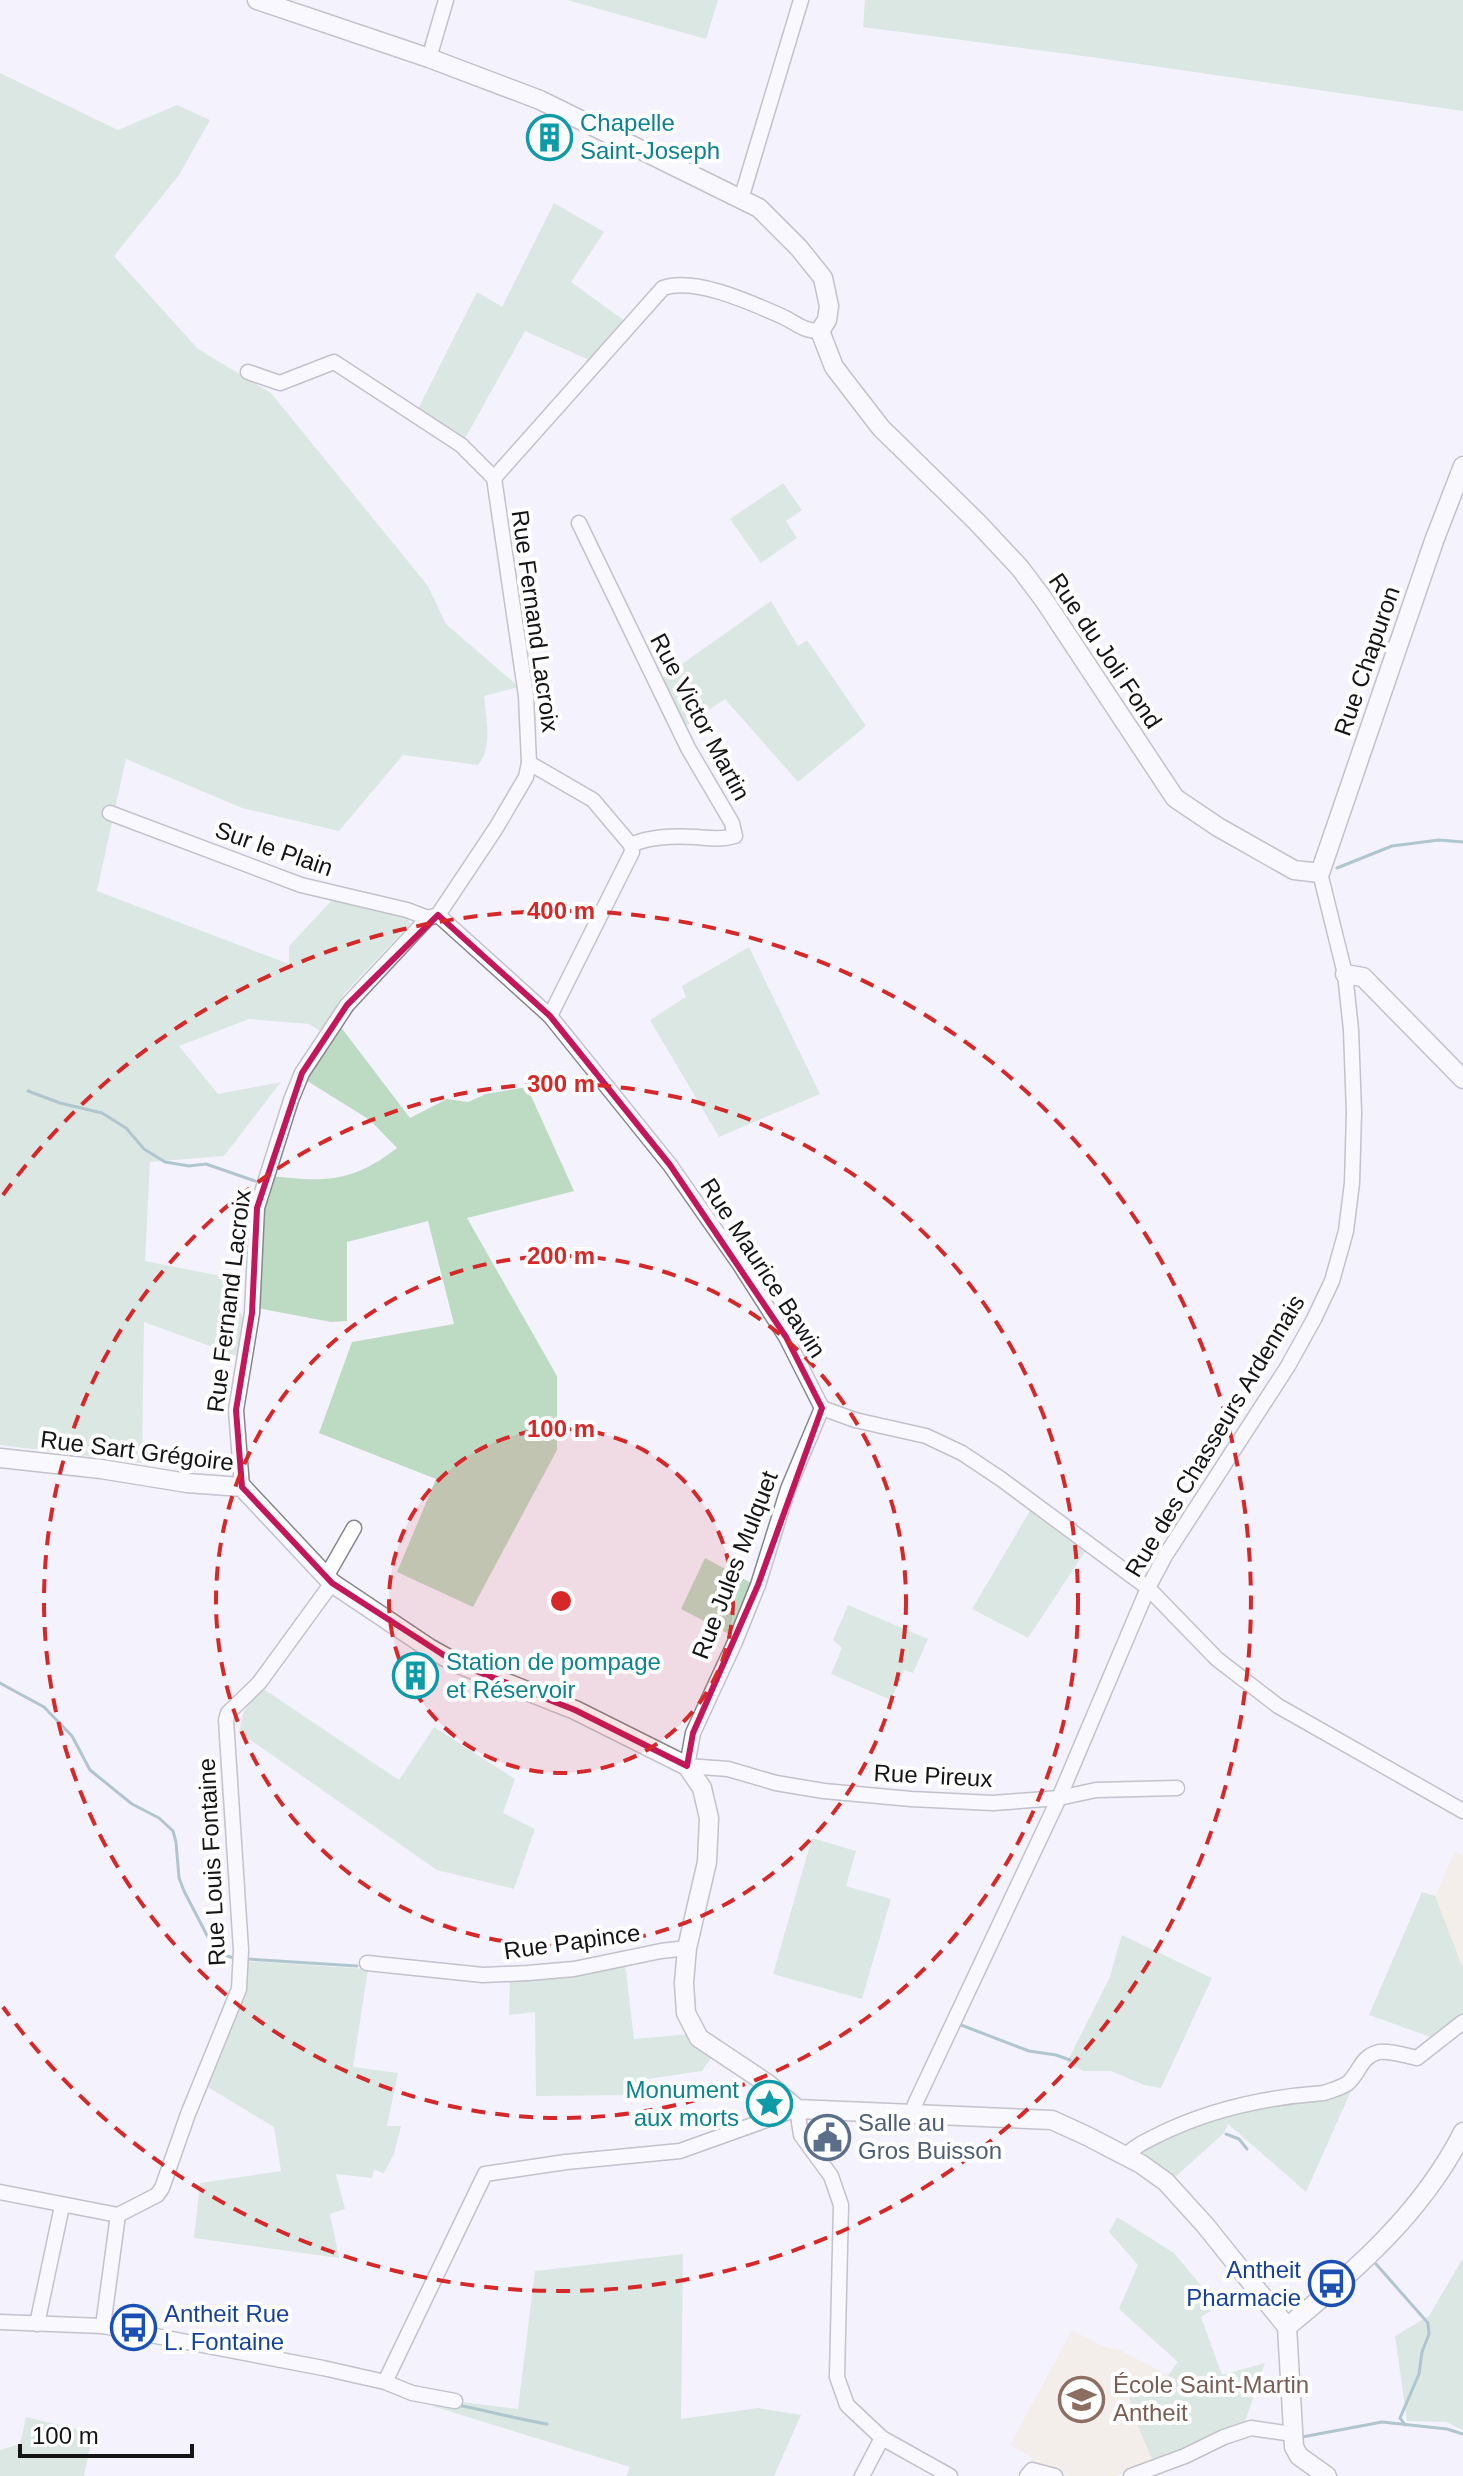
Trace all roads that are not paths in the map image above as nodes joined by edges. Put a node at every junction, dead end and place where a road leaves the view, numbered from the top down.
1 (257, 0) edge
2 (446, 0) edge
3 (801, 0) edge
4 (429, 58) junction
5 (741, 199) junction
6 (820, 331) junction
7 (248, 372) dead end
8 (1463, 466) edge
9 (494, 478) junction
10 (579, 523) dead end
11 (529, 763) junction
12 (110, 813) dead end
13 (631, 845) junction
14 (1320, 873) junction
15 (433, 917) junction
16 (1345, 974) junction
17 (550, 1016) junction
18 (1463, 1079) edge
19 (822, 1408) junction
20 (0, 1458) edge
21 (242, 1487) junction
22 (354, 1528) dead end
23 (329, 1580) junction
24 (1148, 1588) junction
25 (687, 1766) junction
26 (1177, 1788) dead end
27 (1059, 1798) junction
28 (1463, 1811) edge
29 (687, 1948) junction
30 (367, 1963) dead end
31 (1463, 2022) edge
32 (797, 2109) junction
33 (912, 2115) junction
34 (1463, 2132) edge
35 (1125, 2156) junction
36 (0, 2192) edge
37 (62, 2206) junction
38 (118, 2215) junction
39 (0, 2322) edge
40 (37, 2324) junction
41 (103, 2326) junction
42 (1287, 2327) junction
43 (385, 2382) junction
44 (455, 2401) dead end
45 (1292, 2434) junction
46 (882, 2438) junction
47 (862, 2476) edge
48 (950, 2476) edge
49 (1027, 2476) edge
50 (1055, 2476) edge
51 (1131, 2476) edge
52 (1327, 2476) edge

1 - 4 street
2 - 4 street
3 - 5 street
4 - 5 street
5 - 6 street
6 - 9 street, Rue Fernand Lacroix
6 - 14 street, Rue du Joli Fond
7 - 9 street
8 - 14 street, Rue Chapuron
9 - 11 street, Rue Fernand Lacroix
10 - 13 street, Rue Victor Martin
11 - 13 street
11 - 15 street, Rue Fernand Lacroix
12 - 15 street, Sur le Plain
13 - 17 street
14 - 16 street
15 - 17 street, Rue Maurice Bawin
15 - 21 street, Rue Fernand Lacroix
16 - 18 street
16 - 24 street, Rue des Chasseurs Ardennais
17 - 19 street, Rue Maurice Bawin
19 - 24 street
19 - 25 street, Rue Jules Mulquet
20 - 21 street, Rue Sart Grégoire
21 - 23 street, Rue Sart Grégoire
22 - 23 street
23 - 25 street, Rue Sart Grégoire
23 - 38 street, Rue Louis Fontaine
24 - 27 street, Rue des Chasseurs Ardennais
24 - 28 street
25 - 27 street, Rue Pireux
25 - 29 street
26 - 27 street, Rue Pireux
27 - 33 street, Rue des Chasseurs Ardennais
29 - 30 street, Rue Papince
29 - 32 street
31 - 35 street
32 - 33 street
32 - 43 street
32 - 46 street
33 - 35 street
34 - 42 street
35 - 42 street
36 - 37 street
37 - 38 street
37 - 40 street
38 - 41 street
39 - 40 street
40 - 41 street
41 - 43 street
42 - 45 street
43 - 44 street
45 - 51 street
45 - 52 street
46 - 47 street
46 - 48 street
49 - 50 street

